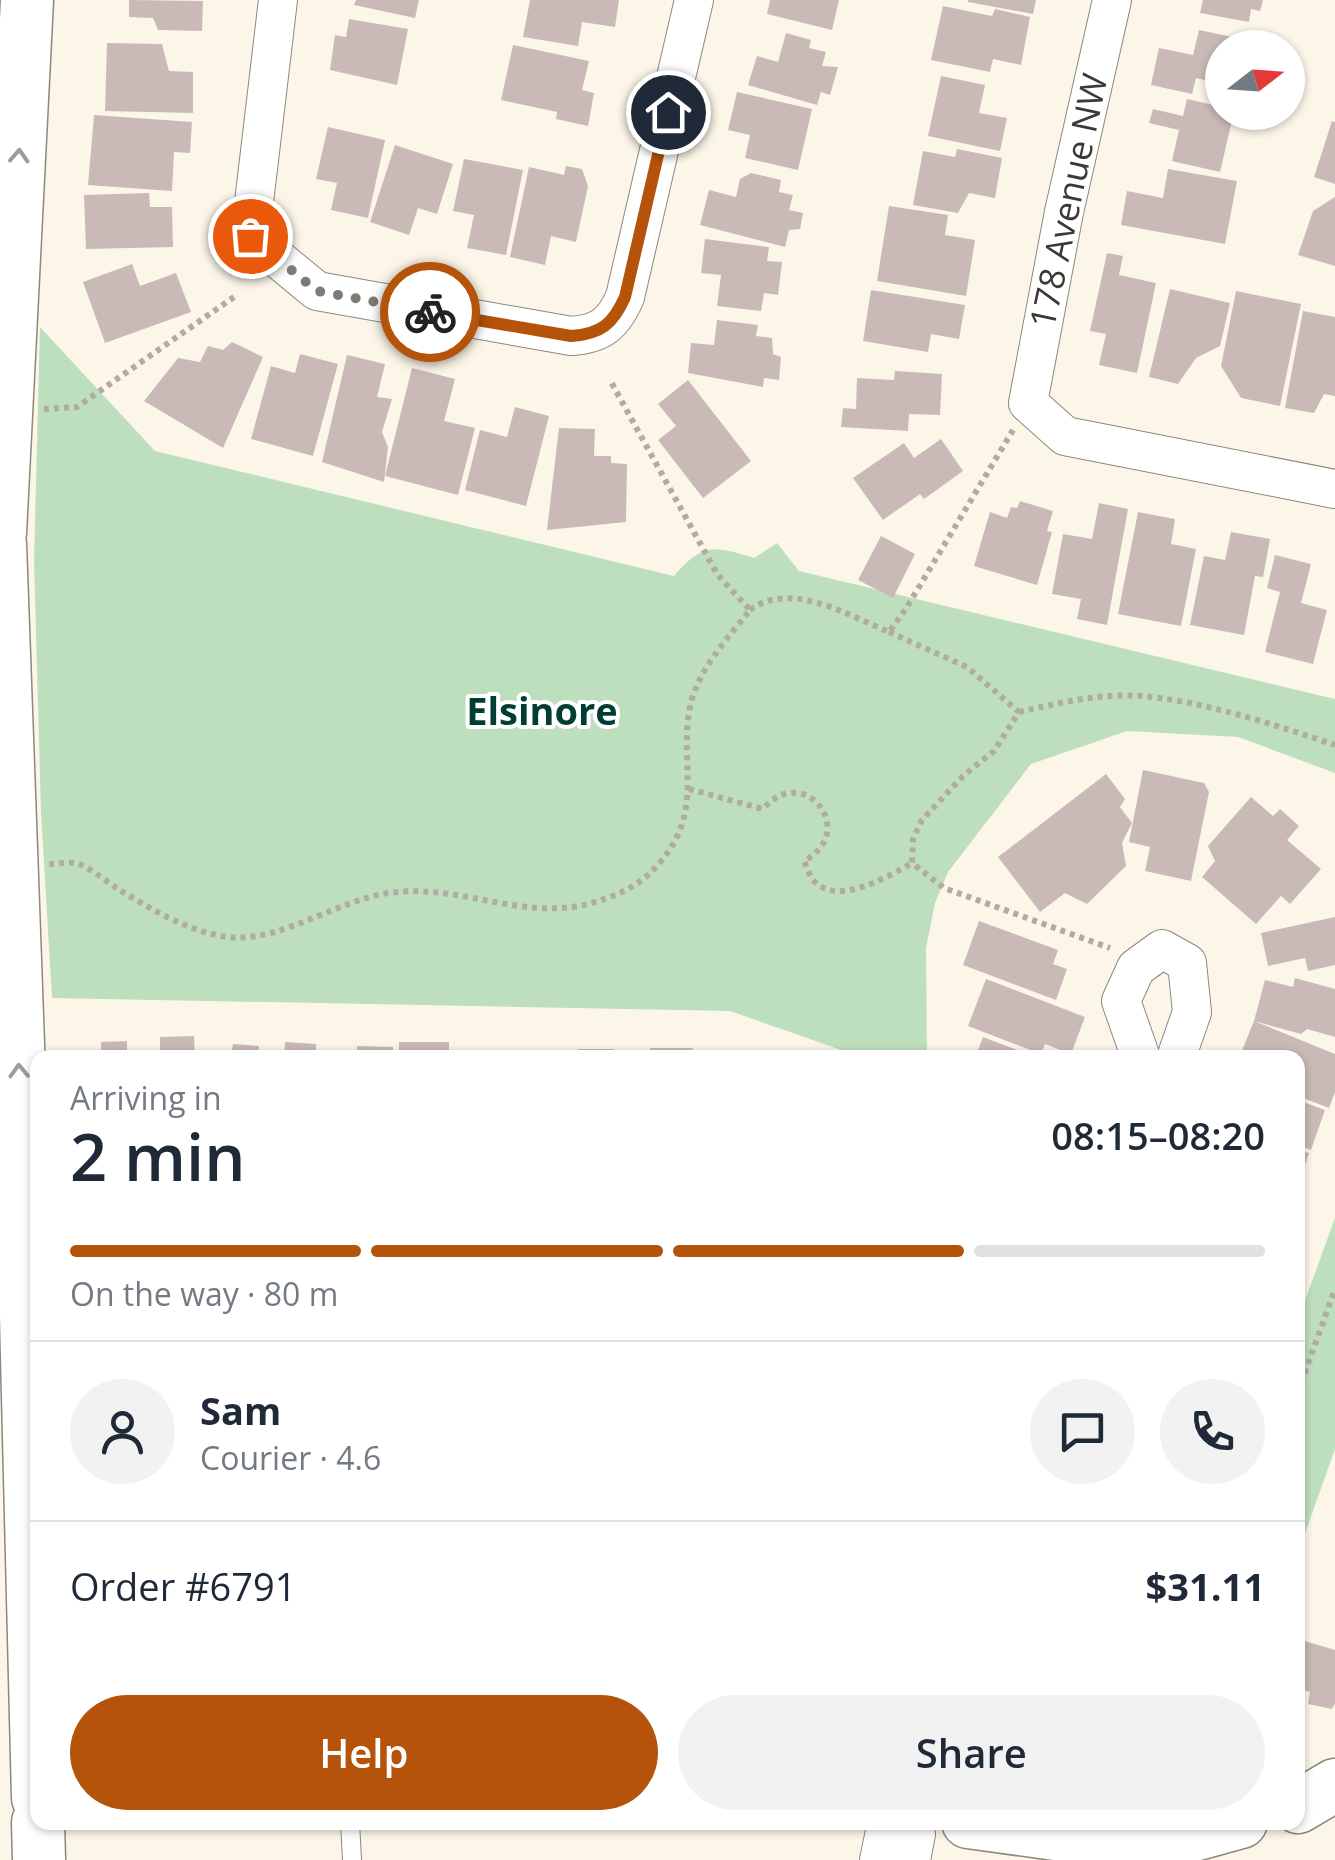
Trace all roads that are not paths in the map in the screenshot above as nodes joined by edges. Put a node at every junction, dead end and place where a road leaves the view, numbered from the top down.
1 (27, 0) edge
2 (278, 0) edge
3 (694, 0) edge
4 (1112, 0) edge
5 (1335, 489) edge
6 (0, 533) edge
7 (0, 544) edge
8 (1138, 1050) edge
9 (1179, 1050) edge
10 (30, 1476) edge
11 (1335, 1785) edge
12 (1305, 1803) edge
13 (0, 1818) edge
14 (30, 1819) edge
15 (38, 1830) edge
16 (350, 1830) edge
17 (884, 1830) edge
18 (914, 1830) edge
19 (1026, 1830) edge
20 (1213, 1834) edge
21 (39, 1860) edge
22 (352, 1860) edge
23 (878, 1860) edge
24 (911, 1860) edge

6 -> 1 street
2 - 3 street
4 - 5 street, 178 Avenue NW
10 -> 7 street
8 - 9 street
11 - 12 street
13 - 14 street
15 - 21 street
16 - 22 lane
17 - 23 street
18 - 24 street
19 - 20 street

